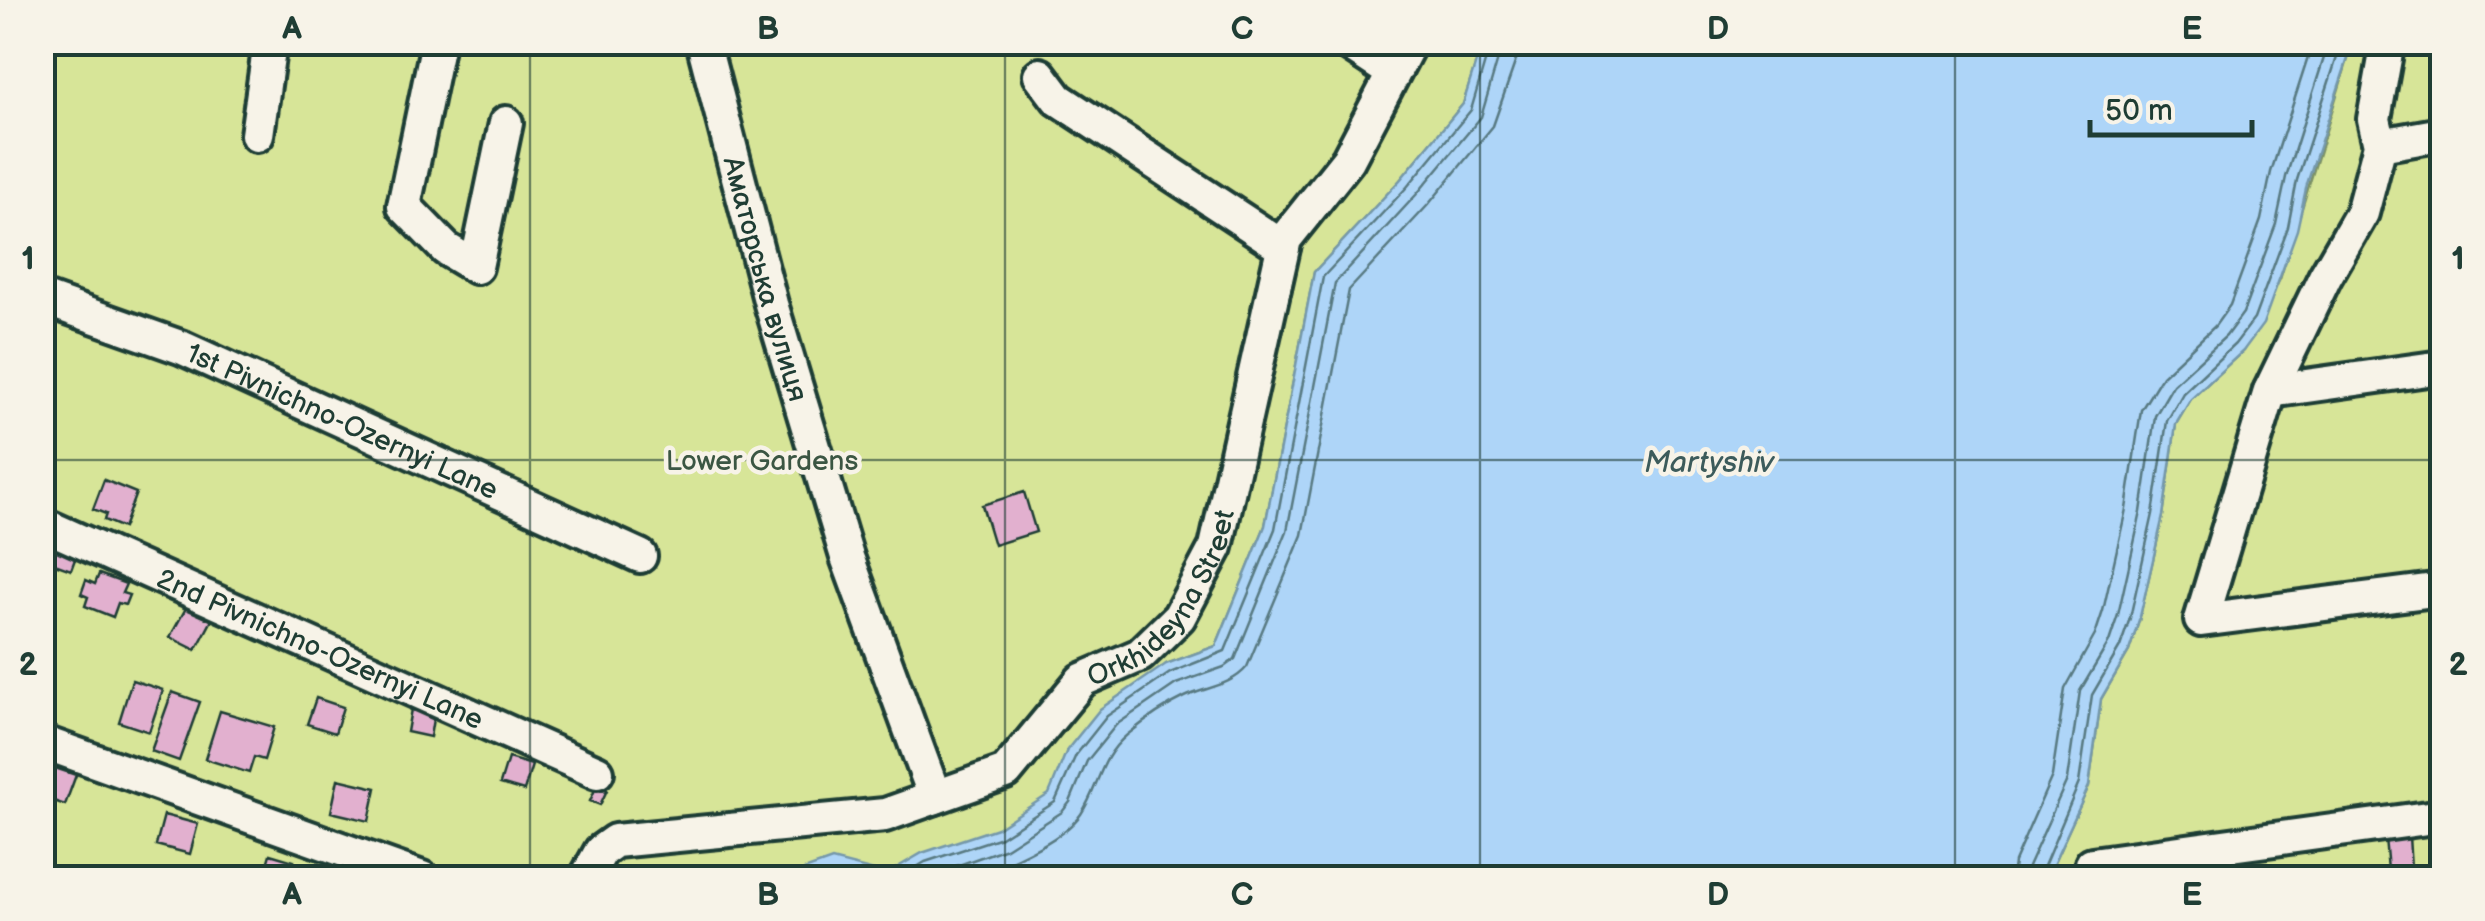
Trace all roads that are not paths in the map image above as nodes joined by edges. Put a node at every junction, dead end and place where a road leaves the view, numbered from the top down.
1 (270, 42) edge
2 (438, 42) edge
3 (703, 42) edge
4 (1346, 42) edge
5 (1410, 42) edge
6 (2388, 42) edge
7 (1393, 73) junction
8 (1040, 76) dead end
9 (506, 122) dead end
10 (2442, 134) edge
11 (257, 135) dead end
12 (2380, 145) junction
13 (1284, 247) junction
14 (42, 298) edge
15 (2442, 367) edge
16 (2270, 391) junction
17 (42, 524) edge
18 (640, 556) dead end
19 (2442, 588) edge
20 (42, 742) edge
21 (596, 772) dead end
22 (935, 797) junction
23 (2442, 816) edge
24 (2092, 864) dead end
25 (422, 878) edge
26 (586, 878) edge

1 - 11 street
2 - 9 street
3 - 22 street, Аматорська вулиця
4 - 7 street
5 - 7 street, Orkhideyna Street
6 - 12 street
7 - 13 street, Orkhideyna Street
8 - 13 street
10 - 12 street
12 - 16 street
13 - 22 street, Orkhideyna Street
14 - 18 street, 1st Pivnichno-Ozernyi Lane
15 - 16 street
16 - 19 street
17 - 21 street, 2nd Pivnichno-Ozernyi Lane
20 - 25 street
22 - 26 street, Orkhideyna Street
23 - 24 street

